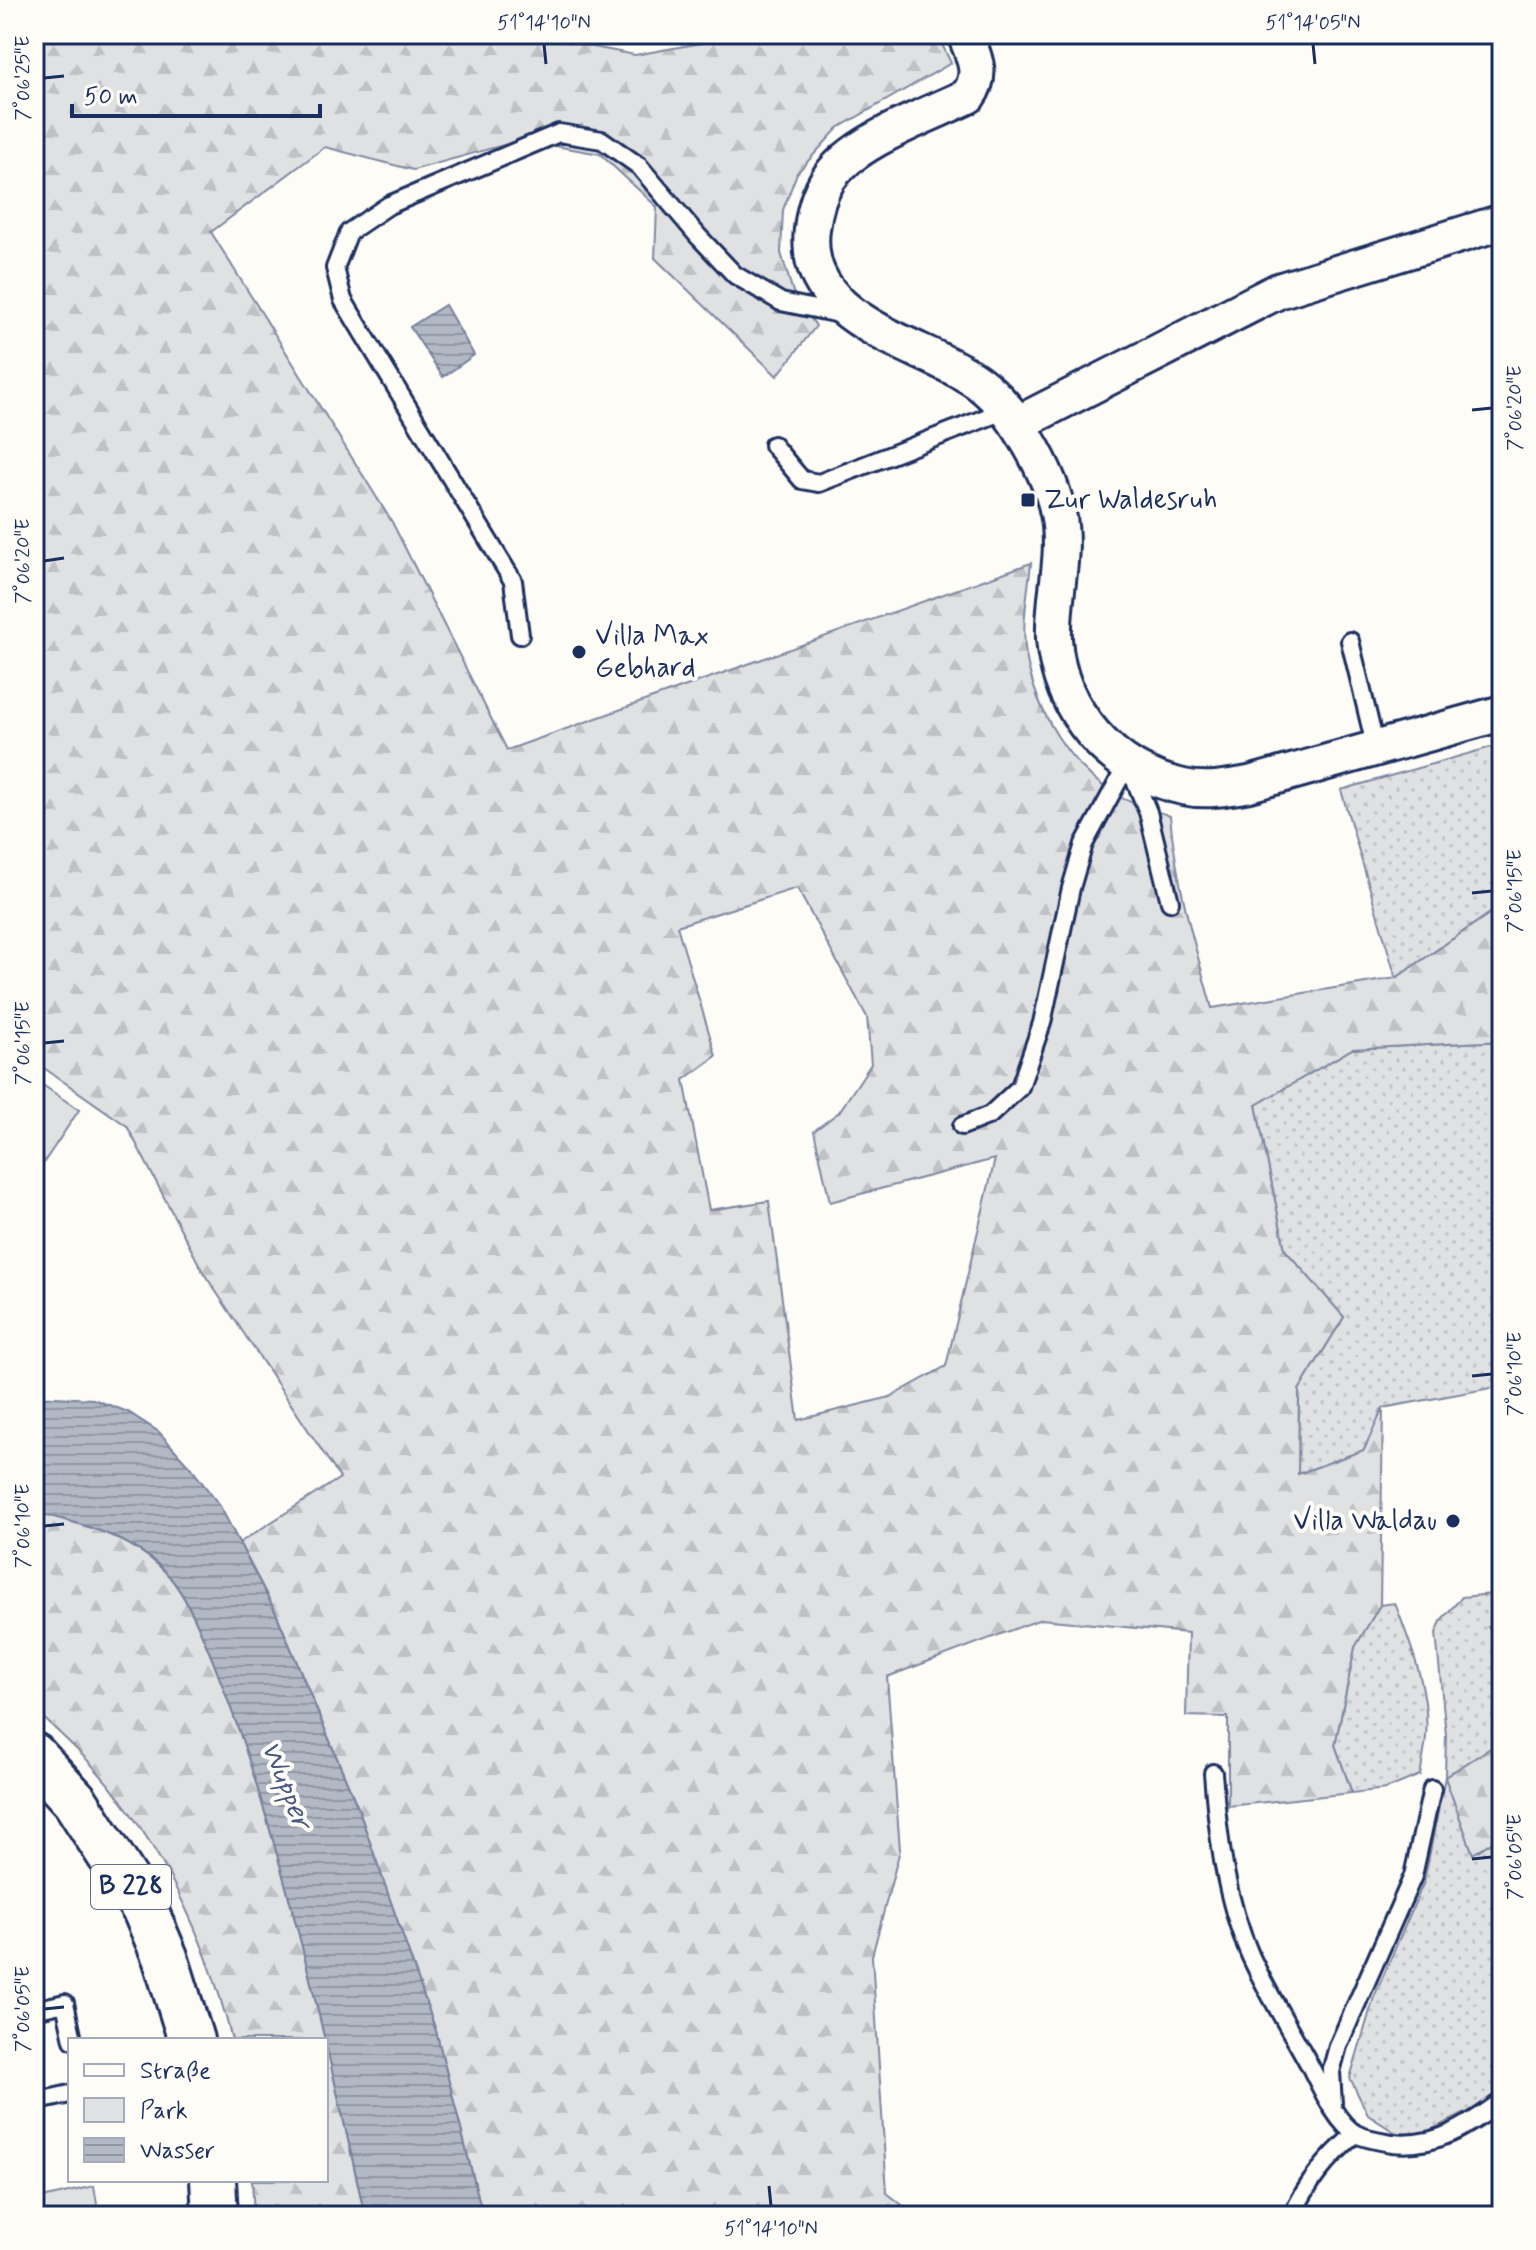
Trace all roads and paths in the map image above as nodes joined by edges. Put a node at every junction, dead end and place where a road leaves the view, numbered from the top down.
1 (965, 34) edge
2 (1502, 222) edge
3 (857, 318) junction
4 (1012, 417) junction
5 (773, 445) dead end
6 (520, 635) dead end
7 (1350, 641) dead end
8 (1502, 713) edge
9 (1376, 749) junction
10 (1128, 763) junction
11 (1170, 902) dead end
12 (962, 1126) dead end
13 (34, 1756) edge
14 (1213, 1773) dead end
15 (1432, 1789) dead end
16 (34, 2010) edge
17 (73, 2038) edge
18 (190, 2038) edge
19 (68, 2094) edge
20 (1502, 2101) edge
21 (34, 2102) edge
22 (1333, 2109) junction
23 (1355, 2134) junction
24 (213, 2182) edge
25 (215, 2216) edge
26 (1292, 2216) edge

1 - 3 street
2 - 4 street
3 - 4 street
3 - 6 lane
4 - 5 lane
4 - 10 street
7 - 9 lane
8 - 9 street
9 - 10 street
10 - 11 lane
10 - 12 lane
13 - 18 main road, B 228
14 - 22 lane
15 - 22 lane
16 - 17 lane
19 - 21 lane
20 - 23 lane
22 - 23 lane
23 - 26 lane
24 - 25 main road

